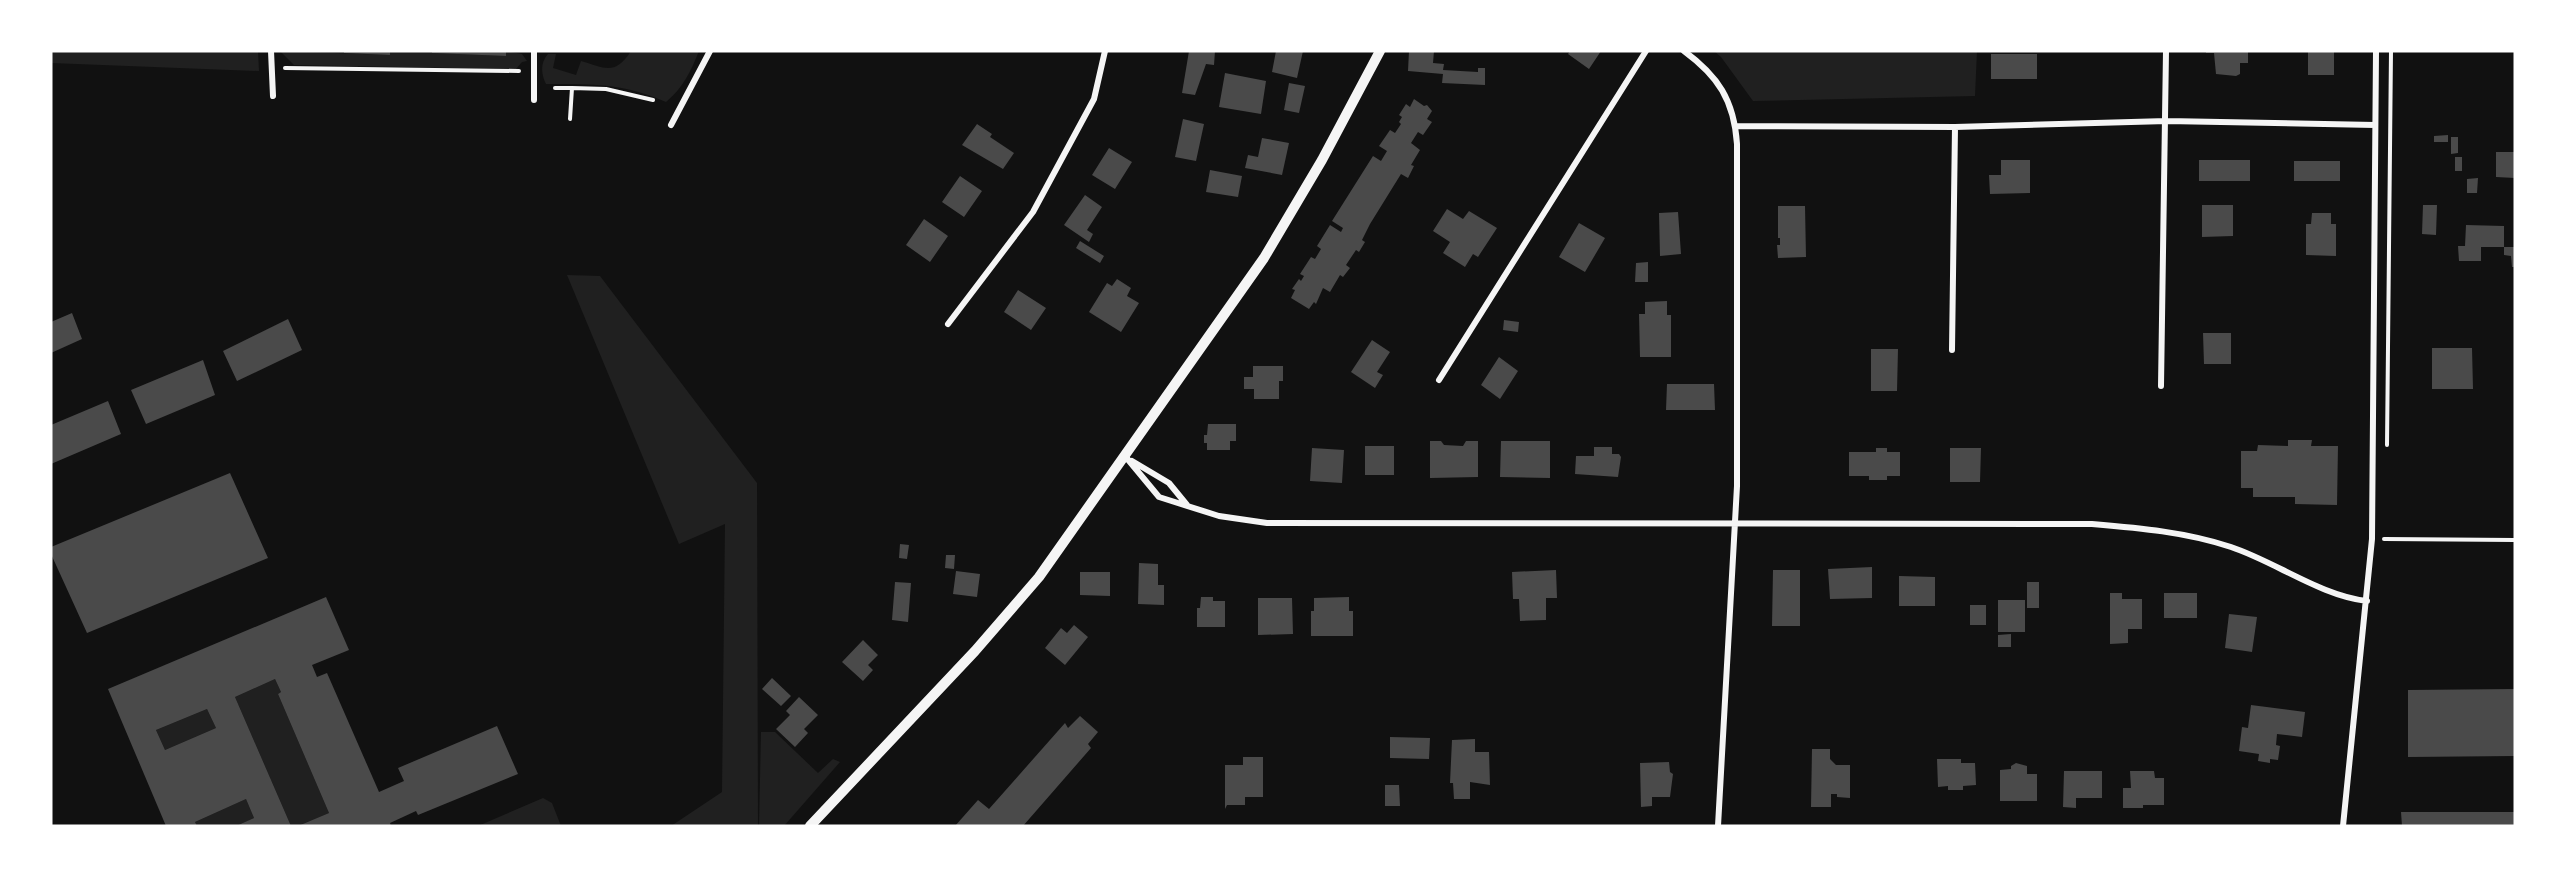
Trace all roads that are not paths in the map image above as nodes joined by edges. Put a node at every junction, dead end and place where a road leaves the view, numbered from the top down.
1 (271, 51) edge
2 (534, 51) edge
3 (710, 51) edge
4 (1105, 51) edge
5 (1380, 51) edge
6 (1646, 51) edge
7 (1683, 51) edge
8 (2166, 51) edge
9 (2376, 51) edge
10 (273, 96) dead end
11 (534, 100) dead end
12 (2167, 121) junction
13 (671, 125) dead end
14 (2375, 125) junction
15 (1736, 126) junction
16 (1955, 127) junction
17 (948, 324) dead end
18 (1952, 350) dead end
19 (1439, 380) dead end
20 (2161, 386) dead end
21 (1125, 456) junction
22 (1187, 505) junction
23 (1736, 523) junction
24 (2367, 601) junction
25 (810, 826) edge
26 (1718, 826) edge
27 (2343, 826) edge

1 - 10 street
2 - 11 street
3 - 13 street
4 - 17 street
5 - 21 street
6 - 19 street
7 - 15 street
8 - 12 street
9 - 14 street
12 - 14 street
12 - 16 street
12 - 20 street
14 - 24 street
15 - 16 street
15 - 23 street
16 - 18 street
21 - 22 street
21 - 22 street
21 - 25 street
22 - 23 street
23 - 24 street
23 - 26 street
24 - 27 street

